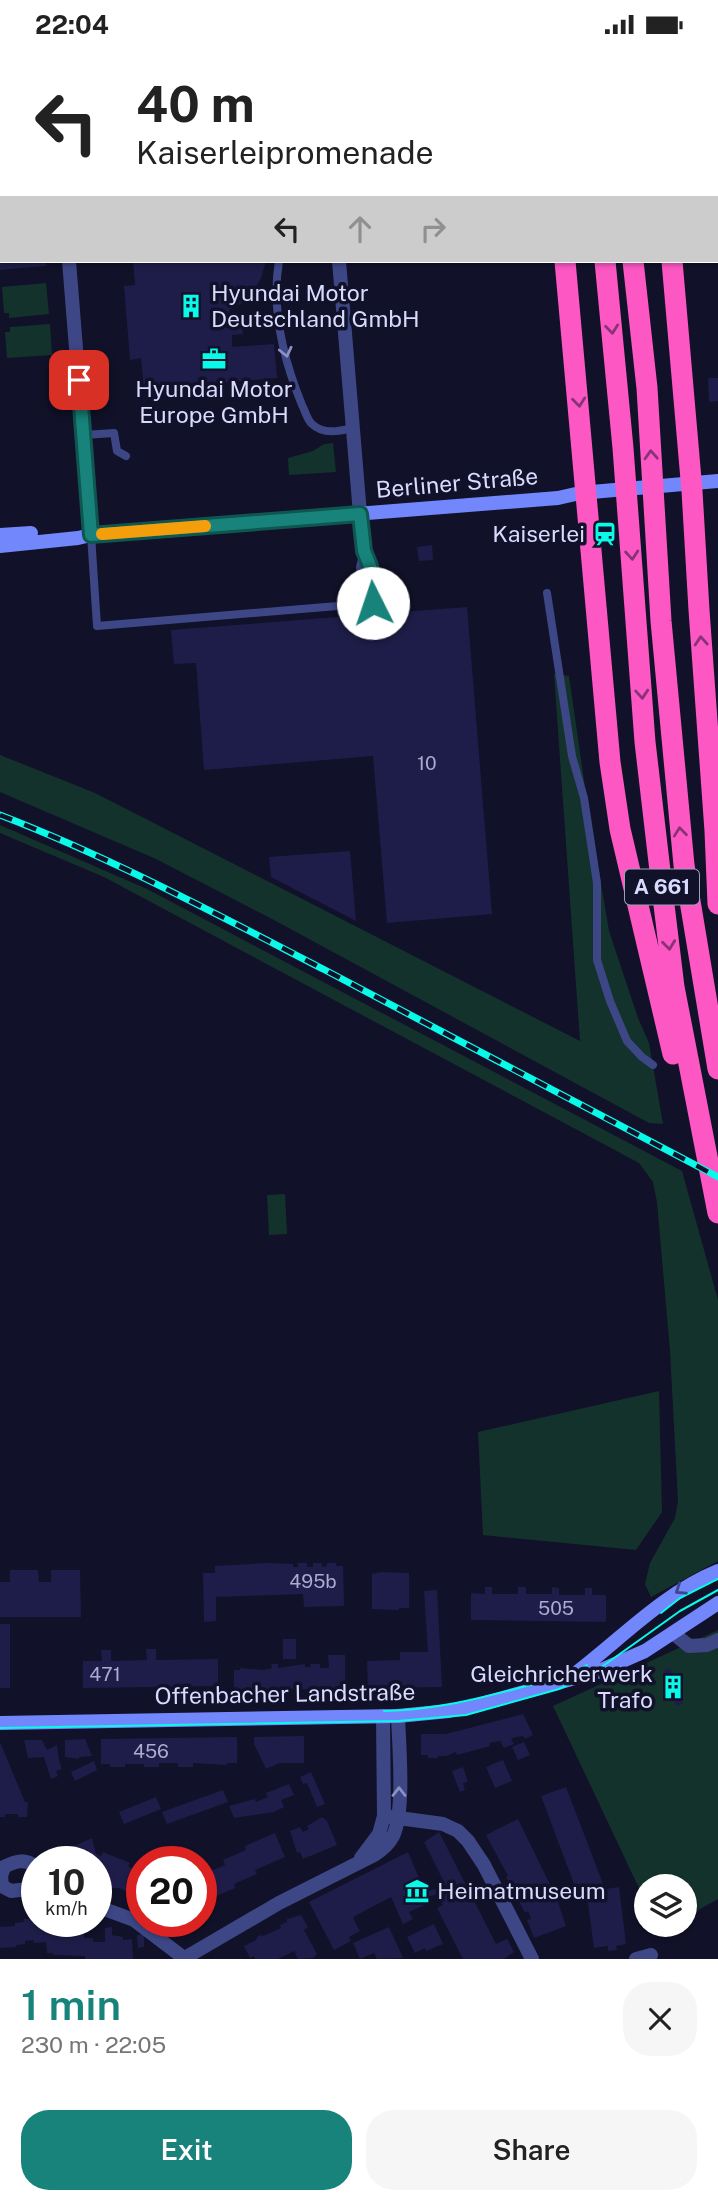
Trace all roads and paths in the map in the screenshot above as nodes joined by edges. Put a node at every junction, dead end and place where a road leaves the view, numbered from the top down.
1 (69, 263) edge
2 (279, 263) edge
3 (340, 263) edge
4 (565, 263) edge
5 (605, 263) edge
6 (633, 263) edge
7 (672, 263) edge
8 (354, 428) junction
9 (84, 435) junction
10 (125, 456) dead end
11 (718, 481) edge
12 (718, 489) edge
13 (558, 498) junction
14 (360, 514) junction
15 (0, 535) edge
16 (91, 535) junction
17 (0, 546) edge
18 (364, 551) junction
19 (547, 593) dead end
20 (362, 604) junction
21 (718, 904) edge
22 (653, 1065) dead end
23 (718, 1069) edge
24 (704, 1145) junction
25 (718, 1213) edge
26 (718, 1571) edge
27 (718, 1602) edge
28 (673, 1633) junction
29 (718, 1640) edge
30 (568, 1680) junction
31 (383, 1716) junction
32 (398, 1716) junction
33 (0, 1723) edge
34 (391, 1817) junction
35 (21, 1860) edge
36 (21, 1890) edge
37 (112, 1912) edge
38 (652, 1957) edge
39 (184, 1959) edge
40 (532, 1959) edge
41 (636, 1959) edge

1 - 9 street
2 -> 8 lane
3 - 8 street
4 -> 24 highway, A 661
5 -> 24 highway, A 661
23 -> 6 highway, A 661
21 -> 7 highway, A 661
8 - 14 street
9 - 10 lane
9 - 16 street
11 - 13 main road, Berliner Straße
12 - 13 main road, Berliner Straße
13 - 14 main road, Berliner Straße
14 - 16 main road, Berliner Straße
14 - 18 lane
15 - 16 main road
16 - 17 main road
16 - 20 lane
18 - 20 lane
18 - 20 lane
19 - 22 lane
24 - 25 highway, A 661
26 -> 30 main road, Offenbacher Landstraße
27 - 28 main road, Offenbacher Landstraße
28 - 29 street
28 - 30 main road, Offenbacher Landstraße
30 - 32 main road, Offenbacher Landstraße
31 - 32 main road, Offenbacher Landstraße
31 - 33 main road, Offenbacher Landstraße
31 - 34 street
34 -> 32 street
34 - 39 street
34 - 40 street
35 - 36 street
37 - 39 street
38 - 41 street

